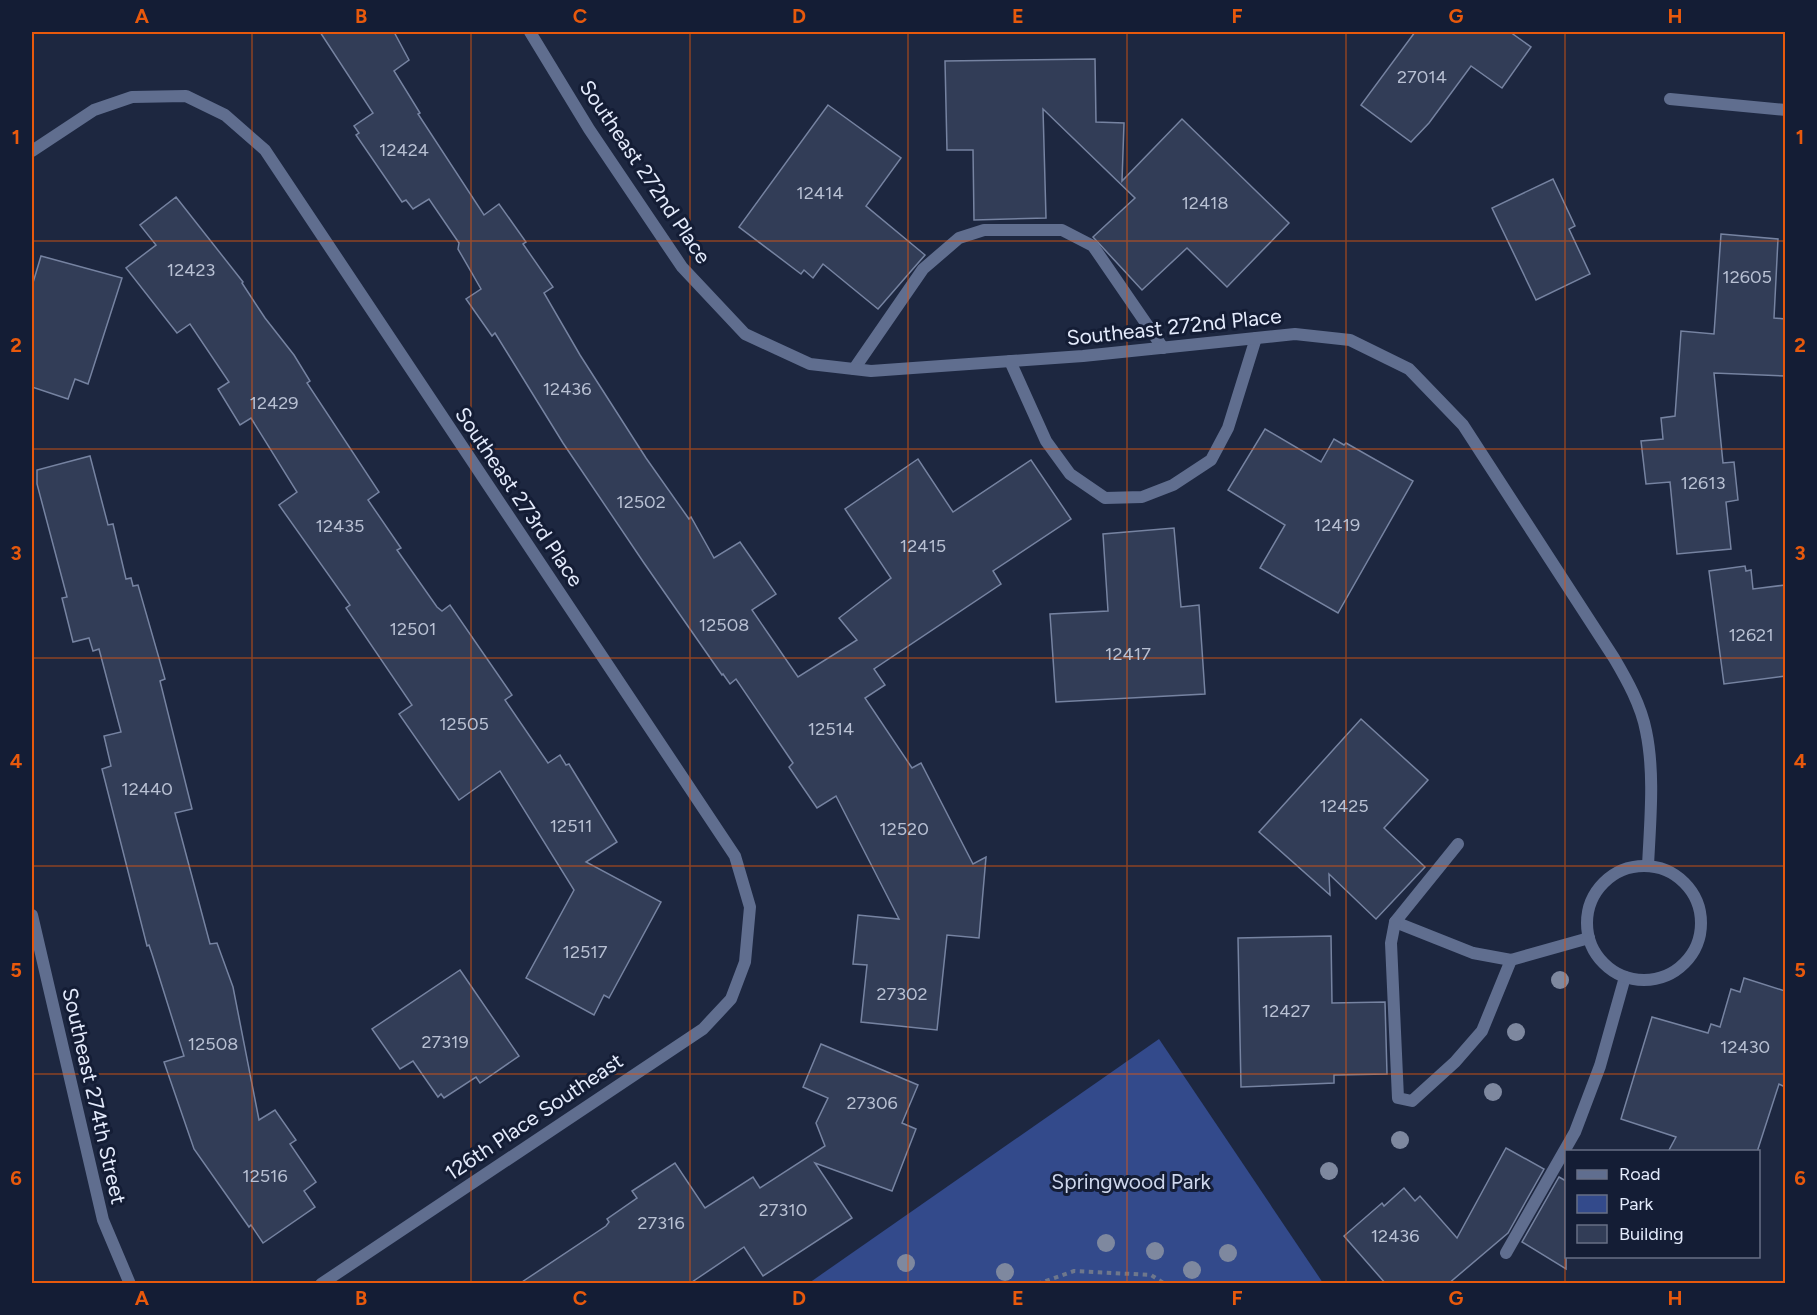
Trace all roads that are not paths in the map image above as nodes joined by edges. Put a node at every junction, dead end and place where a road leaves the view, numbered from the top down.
1 (530, 32) edge
2 (1670, 99) dead end
3 (1785, 110) edge
4 (32, 151) edge
5 (1256, 338) junction
6 (1162, 348) junction
7 (1010, 361) junction
8 (854, 369) junction
9 (1458, 844) dead end
10 (1648, 866) junction
11 (32, 915) edge
12 (1395, 922) junction
13 (1589, 938) junction
14 (1511, 960) junction
15 (745, 962) joint
16 (37, 966) edge
17 (1625, 977) junction
18 (1506, 1253) dead end
19 (130, 1284) edge
20 (321, 1284) edge

1 - 8 street, Southeast 272nd Place
2 - 3 street
4 - 15 street, Southeast 273rd Place
5 - 6 street, Southeast 272nd Place
5 - 7 street
5 - 10 street, Southeast 272nd Place
6 - 7 street, Southeast 272nd Place
6 - 8 street
7 - 8 street, Southeast 272nd Place
9 - 12 street
10 - 13 street
10 - 17 street
11 - 16 street, Southeast 274th Street
12 - 14 street
12 - 14 street
13 - 14 street
13 - 17 street
15 - 20 street, 126th Place Southeast
16 - 19 street, Southeast 274th Street
17 - 18 street

